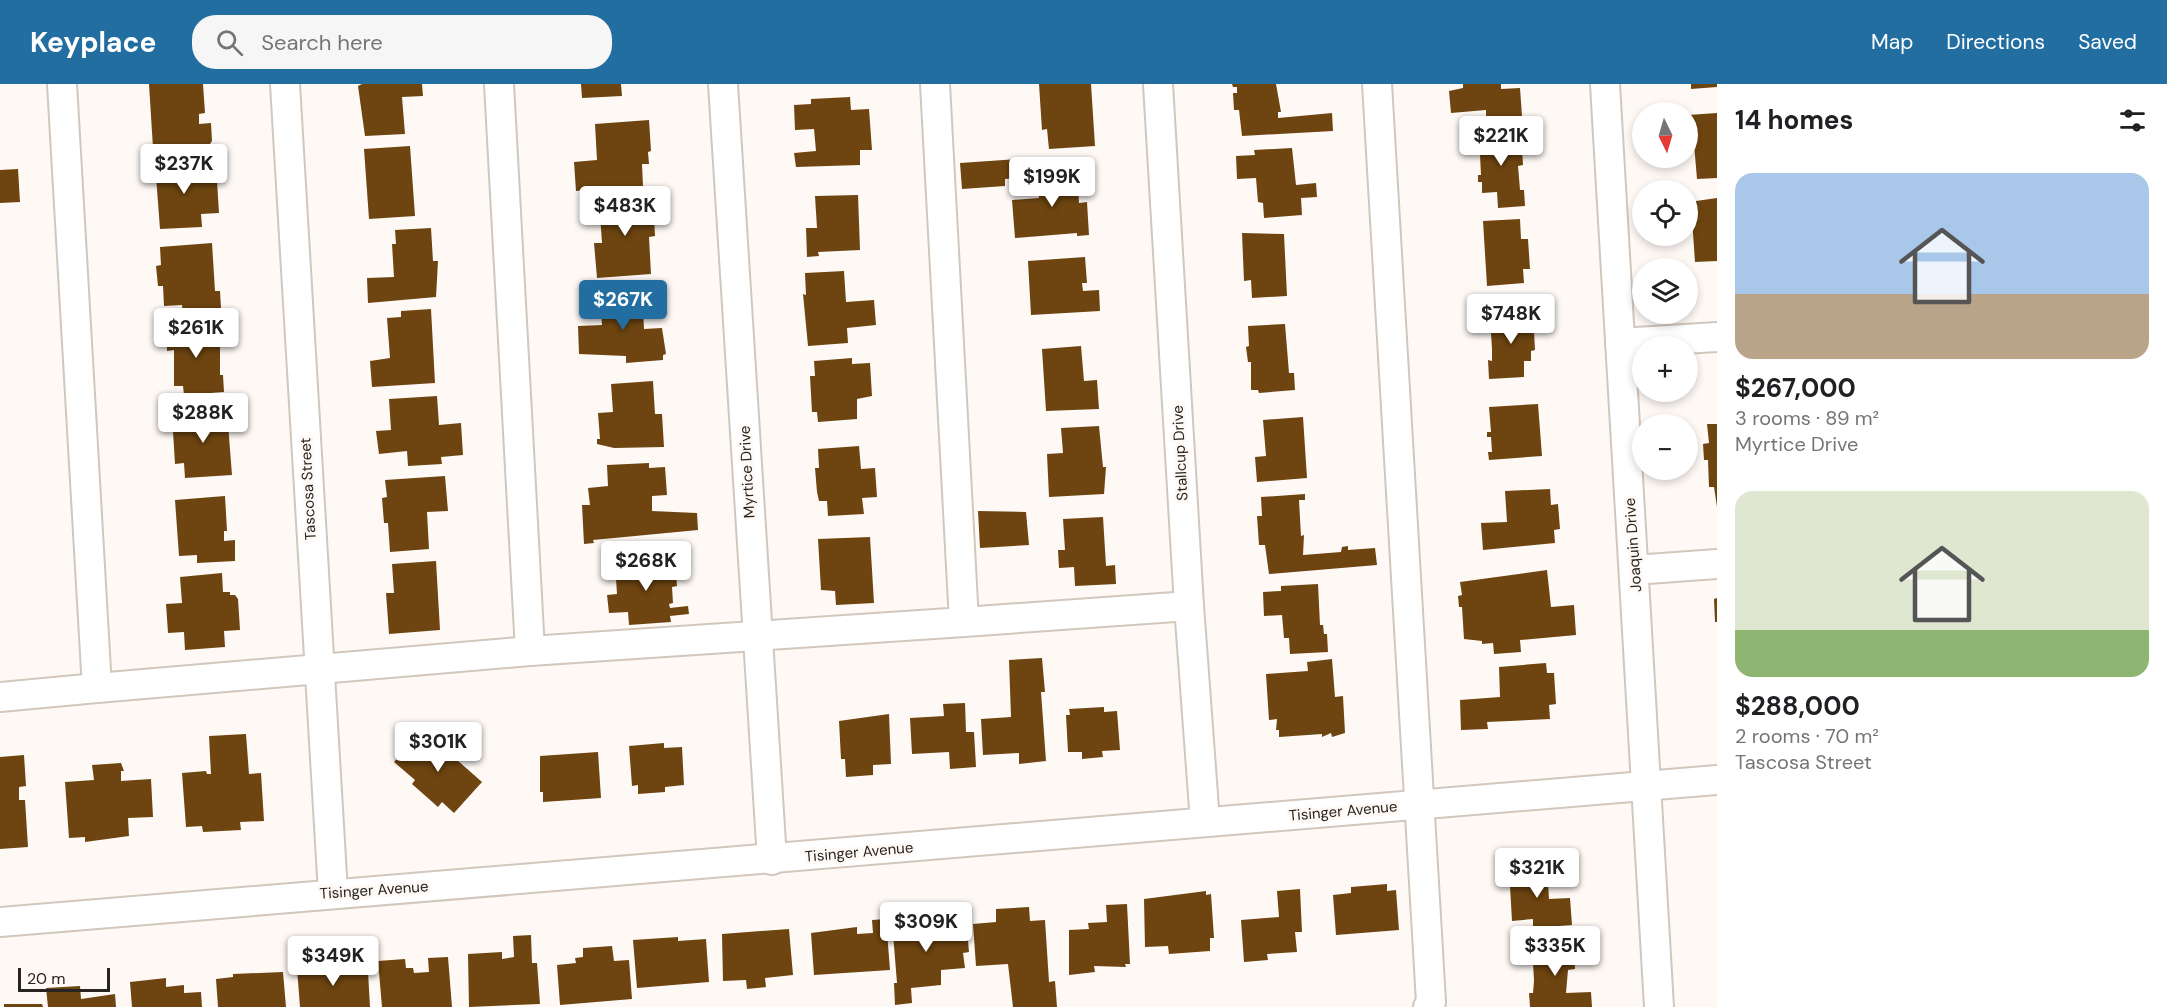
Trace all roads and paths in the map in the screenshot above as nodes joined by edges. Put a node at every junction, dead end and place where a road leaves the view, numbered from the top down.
1 (62, 84) edge
2 (285, 84) edge
3 (499, 84) edge
4 (723, 84) edge
5 (935, 84) edge
6 (1158, 84) edge
7 (1377, 84) edge
8 (1605, 84) edge
9 (1717, 337) edge
10 (1620, 343) junction
11 (1717, 564) edge
12 (1634, 570) junction
13 (1189, 606) junction
14 (964, 622) junction
15 (756, 635) junction
16 (530, 651) junction
17 (318, 671) junction
18 (97, 688) junction
19 (0, 697) edge
20 (1717, 780) edge
21 (1646, 786) junction
22 (1418, 805) junction
23 (1205, 822) junction
24 (772, 860) junction
25 (333, 893) junction
26 (0, 922) edge
27 (1428, 1007) edge
28 (1659, 1007) edge

1 - 18 street
2 - 17 street, Tascosa Street
3 - 16 street
4 - 15 street, Myrtice Drive
5 - 14 street
6 - 13 street, Stallcup Drive
7 - 22 street
8 - 10 street, Joaquin Drive
9 - 10 street
10 - 12 street, Joaquin Drive
11 - 12 street
12 - 21 street, Joaquin Drive
13 - 14 street
13 - 23 street, Stallcup Drive
14 - 15 street
15 - 16 street
15 - 24 street, Myrtice Drive
16 - 17 street
17 - 18 street
17 - 25 street, Tascosa Street
18 - 19 street
20 - 21 street, Tisinger Avenue
21 - 22 street, Tisinger Avenue
21 - 28 street, Joaquin Drive
22 - 23 street, Tisinger Avenue
22 - 27 street
23 - 24 street, Tisinger Avenue
24 - 25 street, Tisinger Avenue
25 - 26 street, Tisinger Avenue

